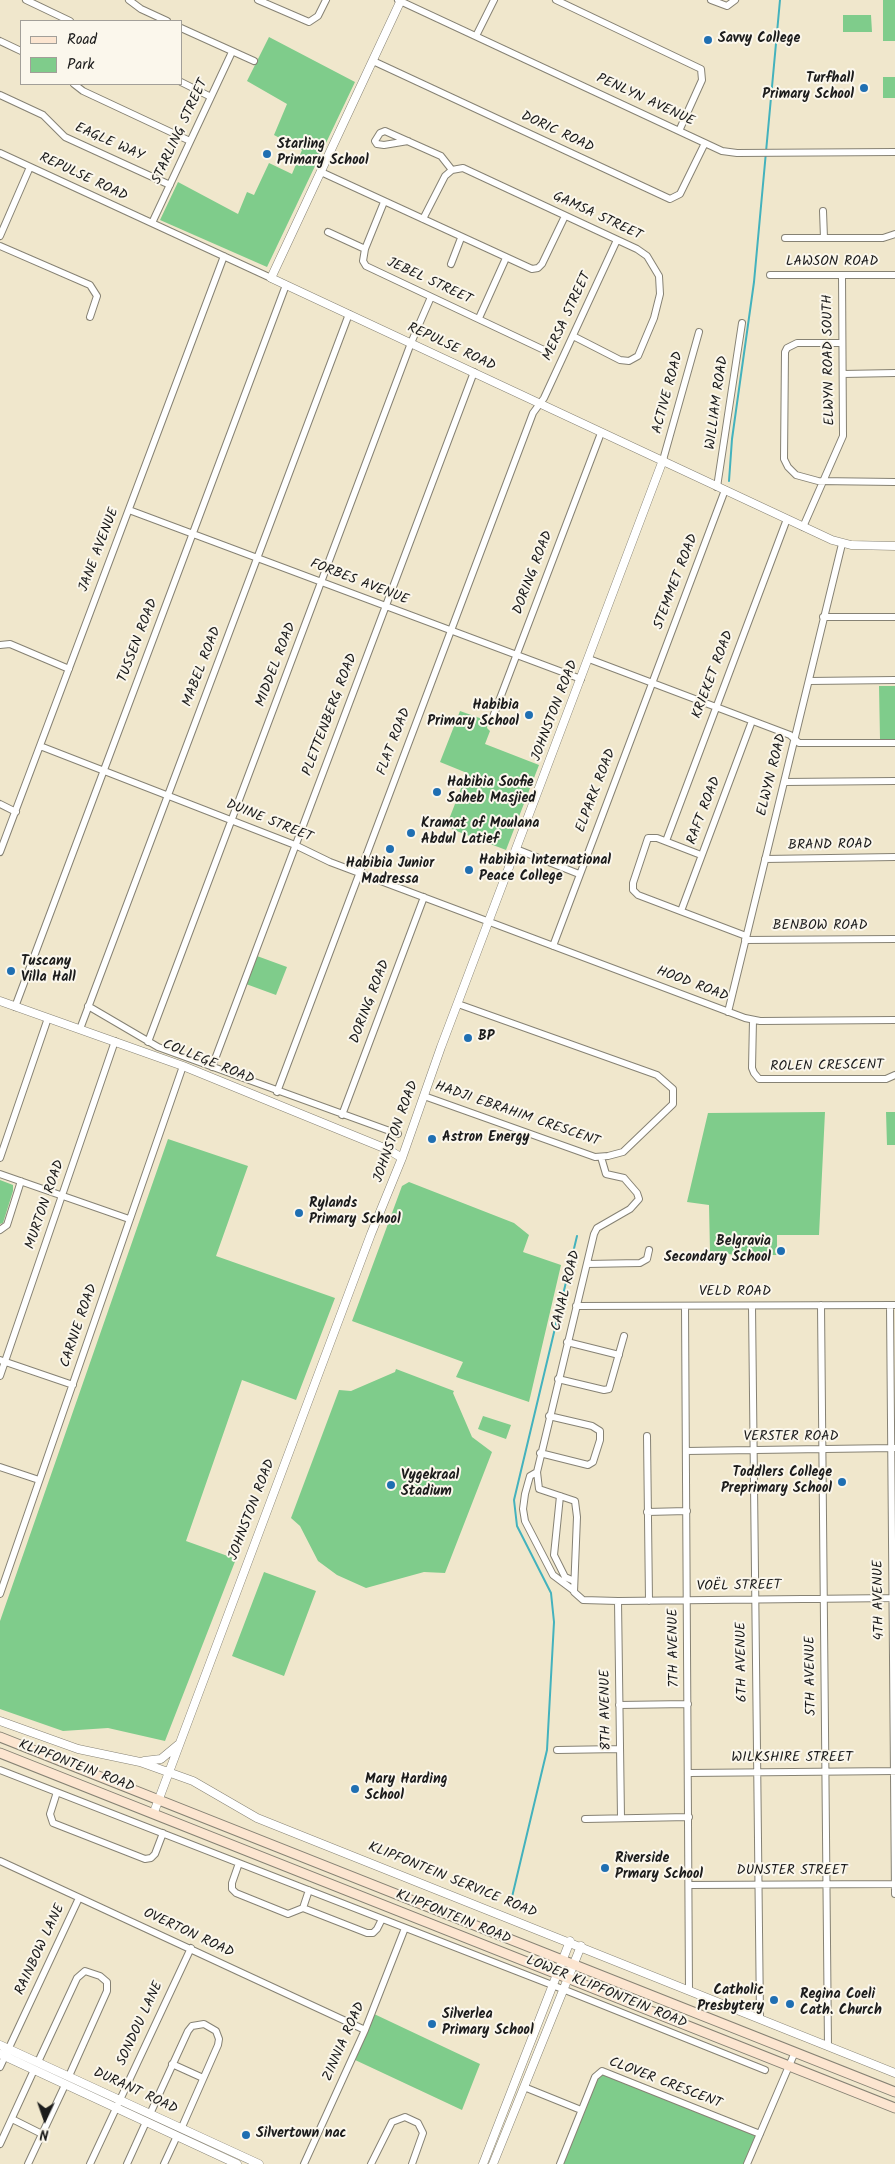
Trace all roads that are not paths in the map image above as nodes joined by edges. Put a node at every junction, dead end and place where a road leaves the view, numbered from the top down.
1 (26, 0) edge
2 (129, 0) edge
3 (258, 0) edge
4 (326, 0) edge
5 (400, 0) edge
6 (494, 0) edge
7 (556, 0) edge
8 (710, 0) edge
9 (734, 0) edge
10 (68, 20) edge
11 (165, 20) edge
12 (182, 28) edge
13 (476, 36) junction
14 (0, 41) edge
15 (20, 51) edge
16 (232, 52) junction
17 (373, 60) junction
18 (254, 61) dead end
19 (182, 82) edge
20 (75, 85) edge
21 (0, 95) edge
22 (211, 97) junction
23 (679, 131) junction
24 (190, 140) junction
25 (408, 141) dead end
26 (705, 143) junction
27 (895, 152) edge
28 (0, 153) edge
29 (30, 167) junction
30 (452, 170) junction
31 (320, 172) junction
32 (170, 185) junction
33 (384, 202) junction
34 (824, 211) dead end
35 (565, 216) junction
36 (423, 219) junction
37 (152, 223) junction
38 (328, 232) dead end
39 (895, 234) edge
40 (0, 236) edge
41 (461, 238) junction
42 (785, 238) dead end
43 (824, 238) junction
44 (617, 240) junction
45 (0, 246) edge
46 (365, 249) junction
47 (224, 256) junction
48 (506, 258) junction
49 (451, 264) dead end
50 (770, 275) dead end
51 (842, 275) junction
52 (895, 275) edge
53 (271, 278) junction
54 (286, 285) junction
55 (431, 297) junction
56 (349, 314) junction
57 (90, 317) dead end
58 (479, 318) junction
59 (742, 323) dead end
60 (699, 332) dead end
61 (573, 336) junction
62 (411, 343) junction
63 (842, 343) junction
64 (544, 350) dead end
65 (474, 372) junction
66 (895, 373) edge
67 (843, 374) junction
68 (540, 403) junction
69 (601, 433) junction
70 (662, 460) junction
71 (823, 482) junction
72 (895, 482) edge
73 (721, 488) junction
74 (129, 510) junction
75 (787, 519) junction
76 (804, 527) junction
77 (193, 533) junction
78 (842, 544) junction
79 (895, 546) edge
80 (257, 558) junction
81 (321, 582) junction
82 (385, 606) junction
83 (823, 617) junction
84 (895, 617) edge
85 (451, 631) junction
86 (0, 646) edge
87 (516, 655) junction
88 (589, 659) junction
89 (69, 669) junction
90 (581, 679) junction
91 (895, 680) edge
92 (809, 681) junction
93 (652, 682) junction
94 (716, 707) junction
95 (752, 721) junction
96 (491, 722) dead end
97 (795, 738) junction
98 (895, 743) edge
99 (40, 746) junction
100 (104, 771) junction
101 (895, 781) edge
102 (784, 782) junction
103 (168, 796) junction
104 (0, 804) edge
105 (16, 812) junction
106 (232, 820) junction
107 (666, 841) junction
108 (295, 844) junction
109 (516, 849) junction
110 (0, 852) edge
111 (701, 855) junction
112 (895, 857) edge
113 (765, 859) junction
114 (359, 873) junction
115 (579, 874) junction
116 (424, 898) junction
117 (681, 910) junction
118 (488, 922) junction
119 (746, 938) junction
120 (895, 939) edge
121 (553, 946) junction
122 (0, 1001) edge
123 (458, 1004) junction
124 (15, 1006) junction
125 (88, 1006) junction
126 (728, 1012) junction
127 (48, 1018) junction
128 (753, 1020) junction
129 (895, 1020) edge
130 (80, 1029) junction
131 (116, 1042) junction
132 (148, 1042) junction
133 (183, 1066) junction
134 (212, 1067) junction
135 (895, 1075) edge
136 (277, 1092) junction
137 (424, 1096) junction
138 (342, 1115) junction
139 (398, 1134) dead end
140 (601, 1157) junction
141 (0, 1158) edge
142 (402, 1158) junction
143 (0, 1174) edge
144 (21, 1181) junction
145 (62, 1196) junction
146 (129, 1219) junction
147 (0, 1230) edge
148 (650, 1250) dead end
149 (587, 1264) junction
150 (821, 1305) junction
151 (892, 1305) edge
152 (576, 1306) junction
153 (685, 1306) junction
154 (752, 1306) junction
155 (624, 1336) dead end
156 (567, 1342) junction
157 (620, 1355) junction
158 (2, 1360) edge
159 (0, 1376) edge
160 (558, 1379) junction
161 (73, 1385) junction
162 (549, 1416) junction
163 (647, 1436) dead end
164 (893, 1448) edge
165 (754, 1450) junction
166 (822, 1450) junction
167 (686, 1451) junction
168 (540, 1453) junction
169 (0, 1467) edge
170 (537, 1472) junction
171 (39, 1480) junction
172 (560, 1496) junction
173 (687, 1511) junction
174 (647, 1512) junction
175 (574, 1581) junction
176 (573, 1590) junction
177 (0, 1594) edge
178 (894, 1598) edge
179 (824, 1599) junction
180 (618, 1600) junction
181 (649, 1600) junction
182 (687, 1600) junction
183 (755, 1600) junction
184 (688, 1704) junction
185 (620, 1705) junction
186 (0, 1721) edge
187 (0, 1737) edge
188 (181, 1742) junction
189 (620, 1749) junction
190 (557, 1750) dead end
191 (0, 1753) edge
192 (140, 1762) junction
193 (0, 1770) edge
194 (894, 1771) edge
195 (170, 1772) junction
196 (757, 1772) junction
197 (826, 1772) junction
198 (689, 1773) junction
199 (57, 1792) junction
200 (159, 1798) junction
201 (154, 1812) junction
202 (689, 1817) junction
203 (621, 1818) junction
204 (585, 1819) dead end
205 (163, 1833) junction
206 (0, 1861) edge
207 (239, 1863) junction
208 (827, 1884) junction
209 (895, 1884) edge
210 (758, 1885) junction
211 (689, 1886) junction
212 (310, 1890) junction
213 (895, 1894) edge
214 (79, 1898) junction
215 (303, 1908) junction
216 (382, 1918) junction
217 (405, 1928) junction
218 (570, 1941) junction
219 (581, 1946) junction
220 (191, 1948) junction
221 (563, 1959) junction
222 (575, 1964) junction
223 (558, 1975) junction
224 (569, 1979) junction
225 (554, 1986) junction
226 (564, 1990) junction
227 (690, 1990) junction
228 (760, 2018) junction
229 (365, 2030) junction
230 (0, 2045) edge
231 (828, 2046) junction
232 (8, 2048) junction
233 (795, 2052) junction
234 (2, 2055) edge
235 (38, 2062) junction
236 (172, 2064) junction
237 (789, 2066) junction
238 (0, 2067) edge
239 (34, 2070) junction
240 (765, 2070) dead end
241 (895, 2073) edge
242 (69, 2076) junction
243 (203, 2078) junction
244 (65, 2085) junction
245 (524, 2087) junction
246 (895, 2092) edge
247 (119, 2100) junction
248 (116, 2108) junction
249 (895, 2108) edge
250 (581, 2110) junction
251 (150, 2114) junction
252 (12, 2119) junction
253 (506, 2120) junction
254 (146, 2122) junction
255 (182, 2127) junction
256 (42, 2134) junction
257 (760, 2134) junction
258 (177, 2136) junction
259 (0, 2144) edge
260 (236, 2153) junction
261 (234, 2163) edge
262 (28, 2164) edge
263 (90, 2164) edge
264 (127, 2164) edge
265 (164, 2164) edge
266 (259, 2164) edge
267 (304, 2164) edge
268 (371, 2164) edge
269 (412, 2164) edge
270 (483, 2164) edge
271 (493, 2164) edge
272 (560, 2164) edge
273 (747, 2164) edge

1 - 10 street
2 - 11 street
3 - 4 street
5 - 13 street, PENLYN AVENUE
5 - 17 street
6 - 13 street
7 - 23 street
8 - 9 street
12 - 16 street
13 - 23 street, PENLYN AVENUE
14 - 15 street
16 - 18 street
16 - 22 street, STARLING STREET
17 - 26 street, DORIC ROAD
17 - 31 street
19 - 22 street
20 - 24 street
21 - 32 street, EAGLE WAY
22 - 24 street, STARLING STREET
23 - 26 street, PENLYN AVENUE
24 - 32 street, STARLING STREET
25 - 30 street
26 - 27 street, PENLYN AVENUE
28 - 29 street, REPULSE ROAD
29 - 37 street, REPULSE ROAD
29 - 40 street
30 - 35 street, GAMSA STREET
30 - 36 street
31 - 33 street
31 - 53 street
32 - 37 street, STARLING STREET
33 - 36 street
33 - 46 street
34 - 43 street
35 - 44 street, GAMSA STREET
35 - 48 street
36 - 41 street
37 - 47 street, REPULSE ROAD
38 - 46 street
39 - 43 street
41 - 48 street
41 - 49 street
42 - 43 street
44 - 61 street, MERSA STREET
44 - 61 street, GAMSA STREET
45 - 57 street
46 - 55 street, JEBEL STREET
47 - 53 street, REPULSE ROAD
47 - 74 street, JANE AVENUE
48 - 58 street
50 - 51 street, LAWSON ROAD
51 - 52 street, LAWSON ROAD
51 - 63 street, ELWYN ROAD SOUTH
53 - 54 street, REPULSE ROAD
54 - 56 street, REPULSE ROAD
54 - 77 street, TUSSEN ROAD
55 - 58 street, JEBEL STREET
55 - 62 street, MIDDEL ROAD
56 - 62 street, REPULSE ROAD
56 - 80 street, MABEL ROAD
58 - 64 street, JEBEL STREET
59 - 73 street, WILLIAM ROAD
60 - 70 street, ACTIVE ROAD
61 - 68 street, MERSA STREET
62 - 65 street, REPULSE ROAD
62 - 81 street, MIDDEL ROAD
63 - 67 street, ELWYN ROAD SOUTH
63 - 71 street
65 - 68 street, REPULSE ROAD
65 - 82 street, PLETTENBERG ROAD
66 - 67 street
67 - 71 street, ELWYN ROAD SOUTH
68 - 69 street, REPULSE ROAD
68 - 85 street, FLAT ROAD
69 - 70 street, REPULSE ROAD
69 - 87 street, DORING ROAD
70 - 73 street, REPULSE ROAD
70 - 88 street, JOHNSTON ROAD
71 - 72 street
71 - 76 street, ELWYN ROAD SOUTH
73 - 75 street, REPULSE ROAD
73 - 93 street, STEMMET ROAD
74 - 77 street, FORBES AVENUE
74 - 89 street, JANE AVENUE
75 - 76 street, REPULSE ROAD
75 - 94 street, KRIEKET ROAD
76 - 78 street, REPULSE ROAD
77 - 80 street, FORBES AVENUE
77 - 100 street, TUSSEN ROAD
78 - 79 street, REPULSE ROAD
78 - 83 street, ELWYN ROAD
80 - 81 street, FORBES AVENUE
80 - 103 street, MABEL ROAD
81 - 82 street, FORBES AVENUE
81 - 106 street, MIDDEL ROAD
82 - 85 street, FORBES AVENUE
82 - 108 street, PLETTENBERG ROAD
83 - 84 street
83 - 92 street, ELWYN ROAD
85 - 87 street, FORBES AVENUE
85 - 114 street, FLAT ROAD
86 - 89 street
87 - 90 street, FORBES AVENUE
87 - 96 street, DORING ROAD
88 - 90 street, JOHNSTON ROAD
88 - 93 street
89 - 99 street, JANE AVENUE
90 - 109 street, JOHNSTON ROAD
91 - 92 street
92 - 97 street, ELWYN ROAD
93 - 94 street
93 - 115 street, ELPARK ROAD
94 - 95 street
94 - 107 street, KRIEKET ROAD
95 - 97 street
95 - 111 street, RAFT ROAD
97 - 98 street
97 - 102 street, ELWYN ROAD
99 - 100 street, DUINE STREET
99 - 105 street, JANE AVENUE
100 - 103 street, DUINE STREET
100 - 124 street, TUSSEN ROAD
101 - 102 street
102 - 113 street, ELWYN ROAD
103 - 106 street, DUINE STREET
103 - 125 street, MABEL ROAD
104 - 105 street
105 - 110 street, JANE AVENUE
106 - 108 street, DUINE STREET
106 - 132 street, MIDDEL ROAD
107 - 111 street
107 - 117 street, BENBOW ROAD
108 - 114 street, DUINE STREET
108 - 134 street, PLETTENBERG ROAD
109 - 115 street
109 - 118 street, JOHNSTON ROAD
111 - 117 street, RAFT ROAD
112 - 113 street, BRAND ROAD
113 - 119 street, ELWYN ROAD
114 - 116 street, DUINE STREET
114 - 136 street, FLAT ROAD
115 - 121 street, ELPARK ROAD
116 - 118 street, DUINE STREET
116 - 138 street, DORING ROAD
117 - 119 street, BENBOW ROAD
118 - 121 street, HOOD ROAD
118 - 123 street, JOHNSTON ROAD
119 - 120 street, BENBOW ROAD
119 - 126 street, ELWYN ROAD
121 - 126 street, HOOD ROAD
122 - 124 street, COLLEGE ROAD
123 - 137 street, JOHNSTON ROAD
123 - 140 street, HADJI EBRAHIM CRESCENT
124 - 127 street, COLLEGE ROAD
125 - 130 street, MABEL ROAD
125 - 132 street
126 - 128 street, HOOD ROAD
127 - 130 street, COLLEGE ROAD
127 - 141 street
128 - 129 street, HOOD ROAD
128 - 135 street, ROLEN CRESCENT
130 - 131 street, COLLEGE ROAD
131 - 133 street, COLLEGE ROAD
131 - 145 street, MURTON ROAD
132 - 134 street
133 - 142 street, COLLEGE ROAD
133 - 146 street, CARNIE ROAD
134 - 136 street
136 - 138 street
137 - 140 street, HADJI EBRAHIM CRESCENT
137 - 142 street, JOHNSTON ROAD
138 - 139 street
140 - 149 street, CANAL ROAD
142 - 188 street, JOHNSTON ROAD
143 - 144 street
144 - 145 street
144 - 147 street
145 - 146 street
145 - 158 street, MURTON ROAD
146 - 161 street, CARNIE ROAD
148 - 149 street
149 - 152 street, CANAL ROAD
150 - 151 street, VELD ROAD
150 - 154 street, VELD ROAD
150 - 166 street, 5TH AVENUE
151 - 164 street, 4TH AVENUE
152 - 153 street, VELD ROAD
152 - 156 street, CANAL ROAD
153 - 154 street, VELD ROAD
153 - 167 street, 7TH AVENUE
154 - 165 street, 6TH AVENUE
155 - 157 street
156 - 157 street
156 - 160 street, CANAL ROAD
157 - 160 street
158 - 159 street, MURTON ROAD
158 - 161 street
160 - 162 street, CANAL ROAD
161 - 171 street, CARNIE ROAD
162 - 168 street, CANAL ROAD
162 - 168 street
163 - 174 street
164 - 166 street, VERSTER ROAD
164 - 178 street, 4TH AVENUE
165 - 166 street, VERSTER ROAD
165 - 167 street, VERSTER ROAD
165 - 183 street, 6TH AVENUE
166 - 179 street, 5TH AVENUE
167 - 173 street, 7TH AVENUE
168 - 170 street, CANAL ROAD
169 - 171 street
170 - 172 street
170 - 176 street
171 - 177 street, CARNIE ROAD
172 - 175 street
172 - 175 street
173 - 174 street
173 - 182 street, 7TH AVENUE
174 - 181 street
175 - 176 street
176 - 180 street, VOËL STREET
178 - 179 street, VOËL STREET
178 - 194 street, 4TH AVENUE
179 - 183 street, VOËL STREET
179 - 197 street, 5TH AVENUE
180 - 181 street, VOËL STREET
180 - 185 street, 8TH AVENUE
181 - 182 street, VOËL STREET
182 - 183 street, VOËL STREET
182 - 184 street, 7TH AVENUE
183 - 196 street, 6TH AVENUE
184 - 185 street
184 - 198 street, 7TH AVENUE
185 - 189 street, 8TH AVENUE
186 - 192 street, KLIPFONTEIN SERVICE ROAD
187 - 200 main road, KLIPFONTEIN ROAD
188 - 192 street
188 - 195 street, JOHNSTON ROAD
189 - 190 street
189 - 203 street, 8TH AVENUE
191 - 201 main road, KLIPFONTEIN ROAD
192 - 195 street, KLIPFONTEIN SERVICE ROAD
193 - 199 street, LOWER KLIPFONTEIN ROAD
194 - 197 street, WILKSHIRE STREET
194 - 209 street, 4TH AVENUE
195 - 200 street, JOHNSTON ROAD
195 - 218 street, KLIPFONTEIN SERVICE ROAD
196 - 197 street, WILKSHIRE STREET
196 - 198 street, WILKSHIRE STREET
196 - 210 street, 6TH AVENUE
197 - 208 street, 5TH AVENUE
198 - 202 street, 7TH AVENUE
199 - 205 street, LOWER KLIPFONTEIN ROAD
199 - 205 street
200 - 201 street, JOHNSTON ROAD
200 - 221 main road, KLIPFONTEIN ROAD
201 - 223 main road, KLIPFONTEIN ROAD
202 - 203 street
202 - 211 street, 7TH AVENUE
203 - 204 street
205 - 207 street, LOWER KLIPFONTEIN ROAD
206 - 214 street, OVERTON ROAD
207 - 212 street, LOWER KLIPFONTEIN ROAD
207 - 215 street
208 - 209 street, DUNSTER STREET
208 - 210 street, DUNSTER STREET
208 - 231 street, 5TH AVENUE
209 - 213 street, 4TH AVENUE
210 - 211 street, DUNSTER STREET
210 - 228 street, 6TH AVENUE
211 - 227 street, 7TH AVENUE
212 - 215 street
212 - 216 street, LOWER KLIPFONTEIN ROAD
214 - 220 street, OVERTON ROAD
214 - 232 street, RAINBOW LANE
215 - 216 street
216 - 217 street, LOWER KLIPFONTEIN ROAD
217 - 225 street, LOWER KLIPFONTEIN ROAD
217 - 229 street, ZINNIA ROAD
218 - 219 street, KLIPFONTEIN SERVICE ROAD
218 - 221 street
219 - 222 street
219 - 227 street, KLIPFONTEIN SERVICE ROAD
220 - 229 street, OVERTON ROAD
220 - 247 street, SONDOU LANE
221 - 222 main road, KLIPFONTEIN ROAD
221 - 223 street
222 - 224 street
222 - 233 main road, KLIPFONTEIN ROAD
223 - 224 main road, KLIPFONTEIN ROAD
223 - 225 street
224 - 226 street
224 - 237 main road, KLIPFONTEIN ROAD
225 - 226 street, LOWER KLIPFONTEIN ROAD
225 - 253 street
226 - 240 street, LOWER KLIPFONTEIN ROAD
226 - 245 street
227 - 228 street, KLIPFONTEIN SERVICE ROAD
228 - 231 street, KLIPFONTEIN SERVICE ROAD
229 - 267 street, ZINNIA ROAD
230 - 232 street, DURANT ROAD
231 - 241 street, KLIPFONTEIN SERVICE ROAD
232 - 234 street, RAINBOW LANE
232 - 235 street, DURANT ROAD
233 - 237 street
233 - 246 main road, KLIPFONTEIN ROAD
234 - 238 street, RAINBOW LANE
234 - 239 street, DURANT ROAD
235 - 242 street, DURANT ROAD
235 - 242 street
236 - 243 street
236 - 243 street
236 - 251 street
237 - 249 main road, KLIPFONTEIN ROAD
237 - 257 street
239 - 244 street, DURANT ROAD
239 - 252 street
242 - 247 street, DURANT ROAD
243 - 255 street
244 - 248 street, DURANT ROAD
244 - 256 street
245 - 250 street
245 - 253 street
247 - 248 street, SONDOU LANE
247 - 251 street, DURANT ROAD
248 - 254 street, DURANT ROAD
248 - 263 street, SONDOU LANE
250 - 257 street, CLOVER CRESCENT
250 - 272 street, CLOVER CRESCENT
251 - 255 street, DURANT ROAD
252 - 256 street
252 - 259 street
253 - 270 street
253 - 271 street
254 - 258 street, DURANT ROAD
254 - 264 street
255 - 260 street, DURANT ROAD
256 - 262 street
257 - 273 street
258 - 261 street, DURANT ROAD
258 - 265 street
260 - 261 street
260 - 266 street, DURANT ROAD
268 - 269 street

